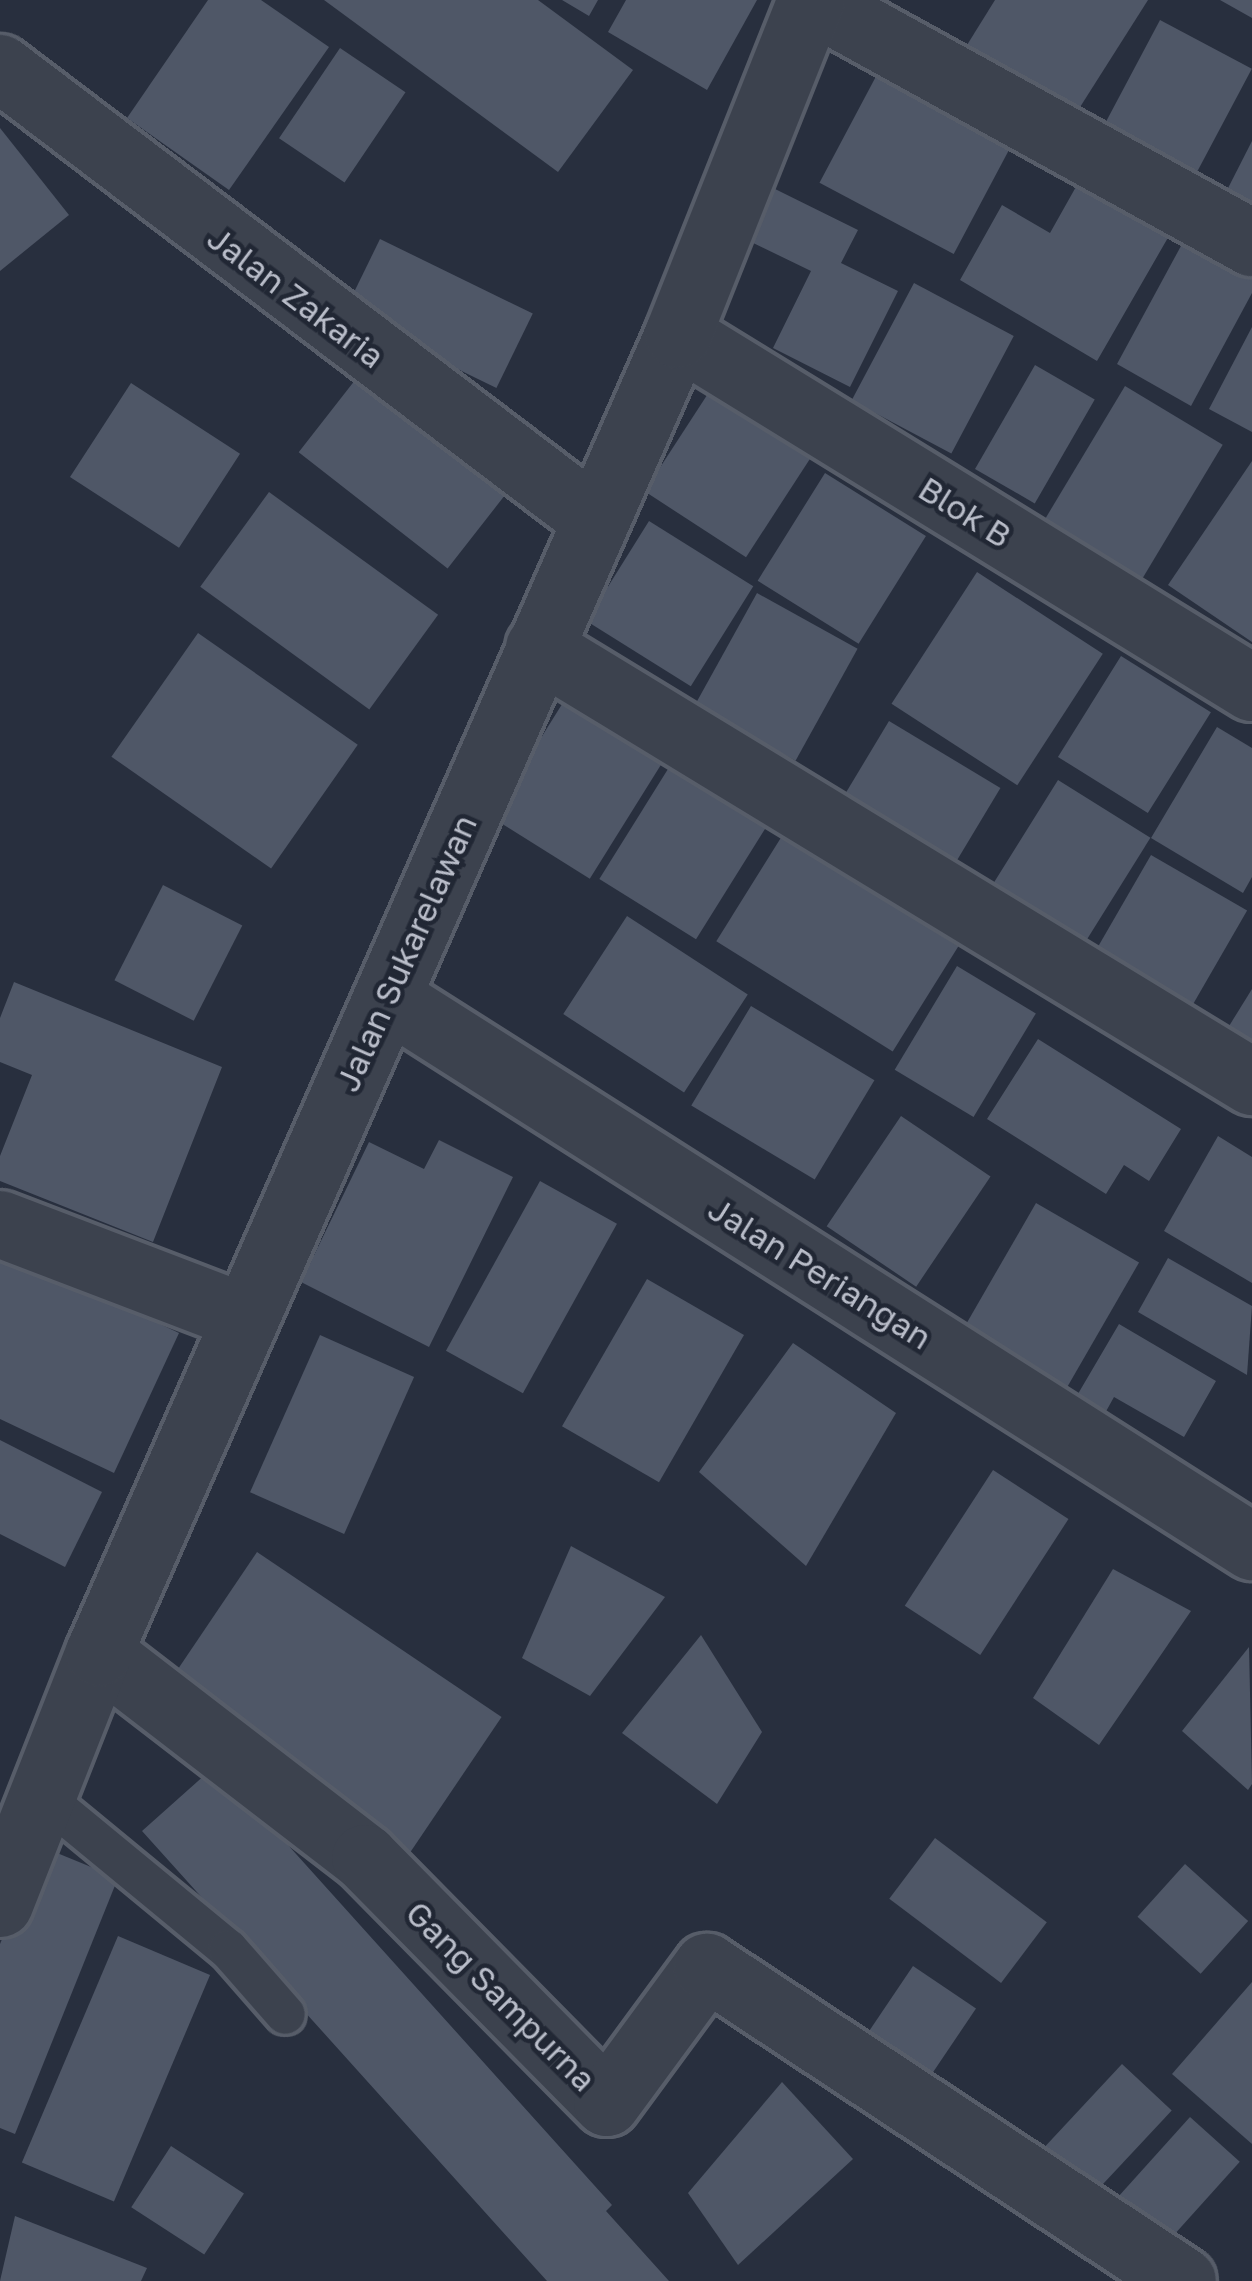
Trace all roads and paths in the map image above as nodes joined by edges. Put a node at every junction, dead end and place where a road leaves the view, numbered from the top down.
1 (811, 0) edge
2 (0, 68) edge
3 (1252, 243) edge
4 (678, 335) junction
5 (596, 520) junction
6 (539, 648) junction
7 (1252, 688) edge
8 (388, 998) junction
9 (1252, 1082) edge
10 (0, 1224) edge
11 (246, 1318) junction
12 (1252, 1547) edge
13 (99, 1652) junction
14 (47, 1799) junction
15 (0, 1904) edge
16 (286, 2014) dead end
17 (1183, 2281) edge

1 - 3 street
1 - 4 street, Jalan Sukarelawan
2 - 5 street, Jalan Zakaria
4 - 5 street, Jalan Sukarelawan
4 - 7 street, Blok B
5 - 6 street, Jalan Sukarelawan
6 - 8 street, Jalan Sukarelawan
6 - 9 street
8 - 11 street, Jalan Sukarelawan
8 - 12 street, Jalan Periangan
10 - 11 street
11 - 13 street, Jalan Sukarelawan
13 - 14 street, Jalan Sukarelawan
13 - 17 street, Gang Sampurna
14 - 15 street, Jalan Sukarelawan
14 - 16 lane

